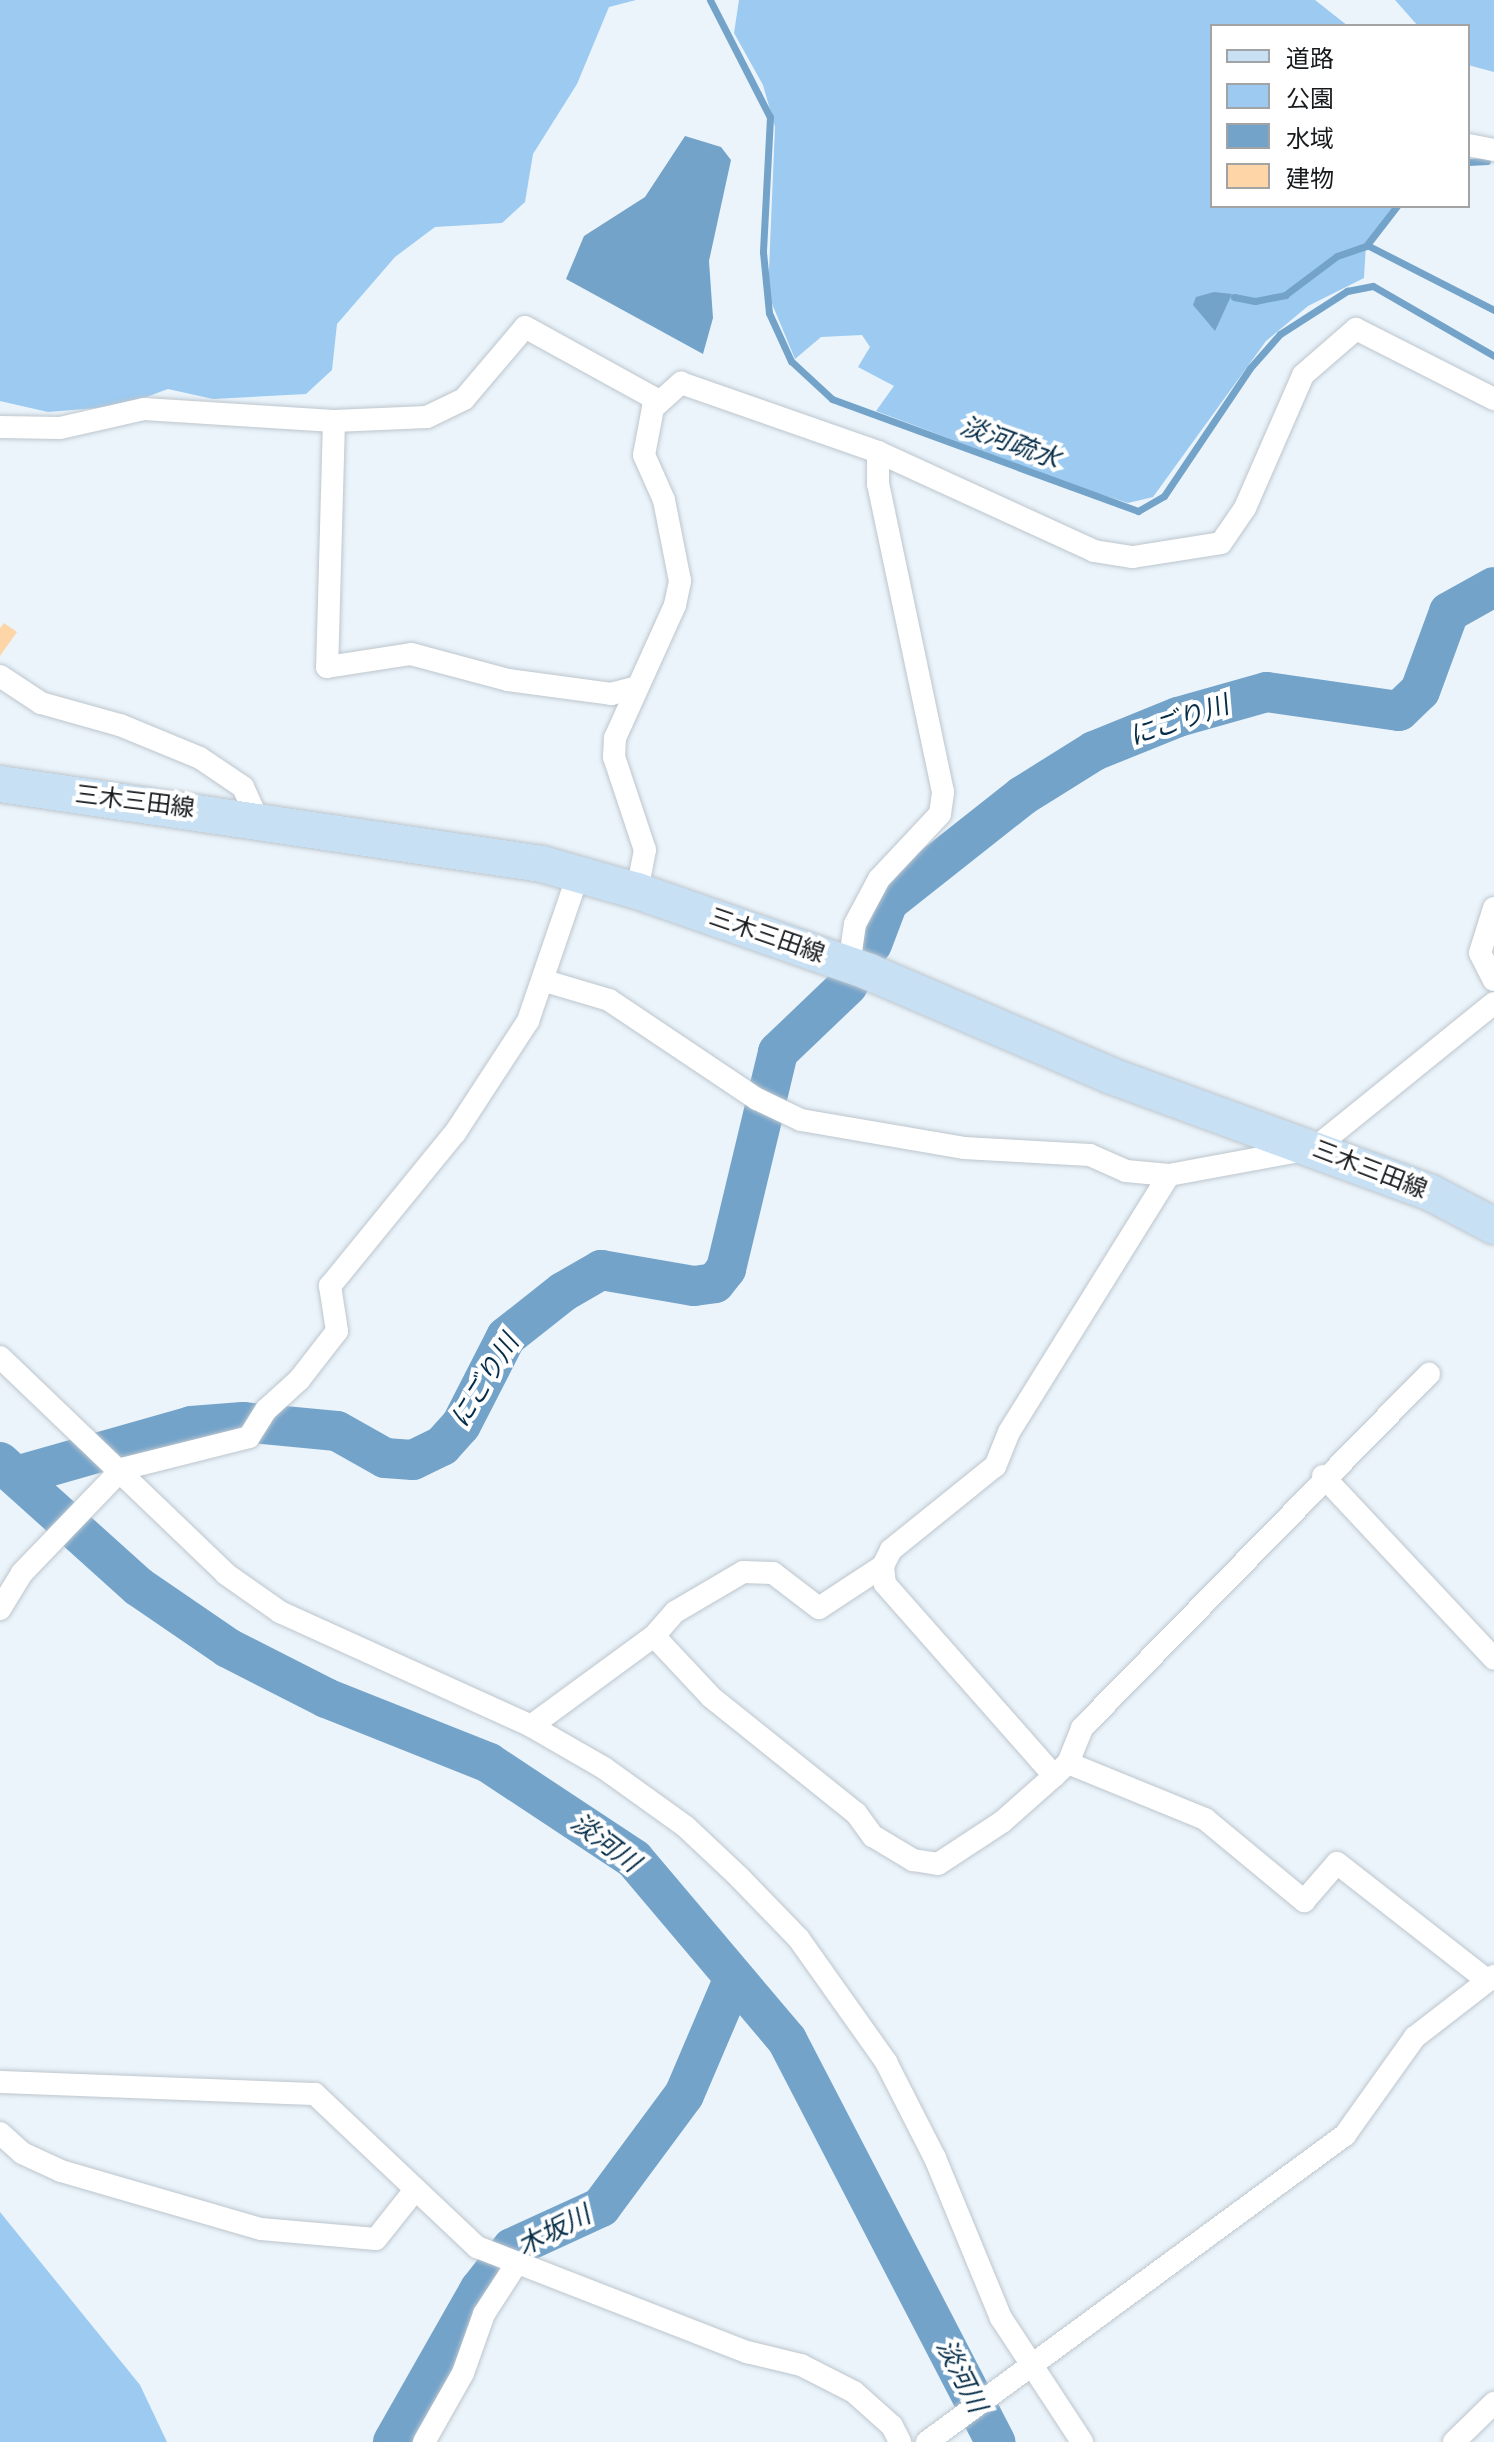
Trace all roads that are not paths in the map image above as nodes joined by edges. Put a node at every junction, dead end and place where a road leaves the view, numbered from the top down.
1 (1470, 145) edge
2 (1494, 150) edge
3 (1494, 399) edge
4 (657, 400) junction
5 (334, 421) junction
6 (0, 427) edge
7 (878, 452) junction
8 (0, 676) edge
9 (634, 688) junction
10 (0, 784) edge
11 (257, 818) junction
12 (578, 875) junction
13 (637, 891) junction
14 (1494, 908) edge
15 (849, 965) junction
16 (1494, 980) edge
17 (545, 981) junction
18 (1494, 1003) edge
19 (1315, 1148) junction
20 (1169, 1175) junction
21 (1494, 1226) edge
22 (0, 1357) edge
23 (1429, 1374) dead end
24 (122, 1469) junction
25 (1323, 1476) junction
26 (883, 1566) junction
27 (0, 1609) edge
28 (654, 1636) junction
29 (1494, 1659) edge
30 (531, 1726) junction
31 (1061, 1770) junction
32 (1491, 1978) edge
33 (0, 2082) edge
34 (0, 2133) edge
35 (415, 2190) junction
36 (515, 2266) junction
37 (1027, 2367) junction
38 (1494, 2403) edge
39 (424, 2442) edge
40 (900, 2442) edge
41 (927, 2442) edge
42 (1082, 2442) edge
43 (1454, 2442) edge

1 - 2 street
3 - 7 street
4 - 5 street
4 - 7 street
4 - 9 street
5 - 6 street
5 - 9 street
7 - 15 street
8 - 11 street
9 - 13 street
10 - 11 main road, 三木三田線
11 - 12 main road, 三木三田線
12 - 13 main road, 三木三田線
12 - 17 street
13 - 15 main road, 三木三田線
14 - 16 street
15 - 19 main road, 三木三田線
17 - 20 street
17 - 24 street
18 - 19 street
19 - 20 street
19 - 21 main road, 三木三田線
20 - 26 street
22 - 24 street
23 - 25 street
24 - 27 street
24 - 30 street
25 - 29 street
25 - 31 street
26 - 28 street
26 - 31 street
28 - 30 street
28 - 31 street
30 - 37 street
31 - 32 street
32 - 37 street
33 - 35 street
34 - 35 street
35 - 36 street
36 - 39 street
36 - 40 street
37 - 41 street
37 - 42 street
38 - 43 street

